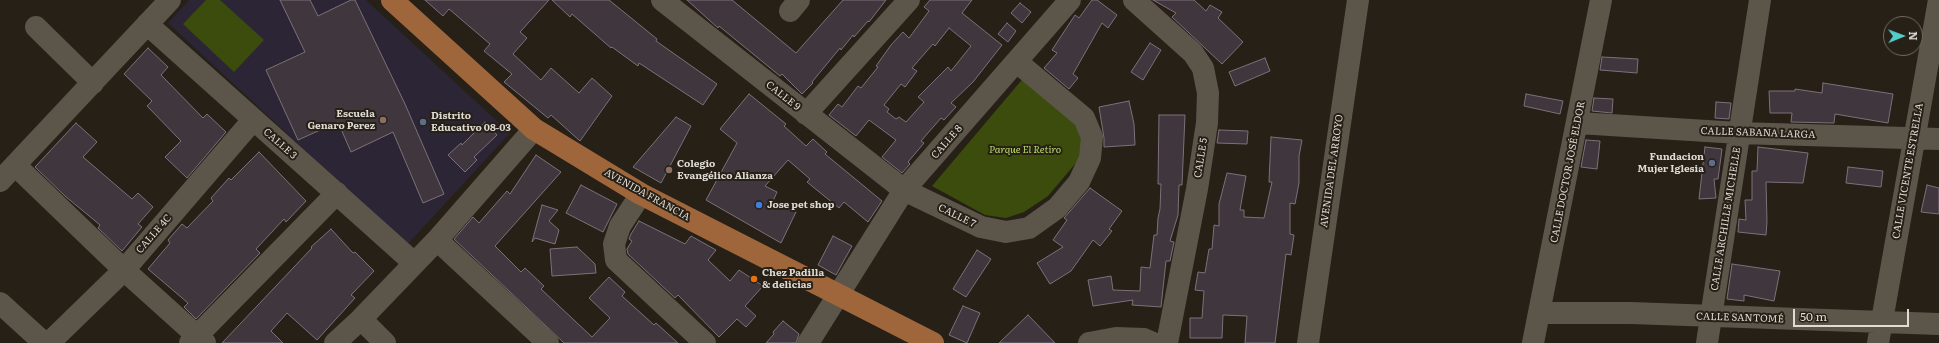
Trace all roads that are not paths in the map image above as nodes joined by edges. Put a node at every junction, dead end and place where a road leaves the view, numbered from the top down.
1 (170, 0) edge
2 (392, 0) edge
3 (662, 0) edge
4 (909, 0) edge
5 (1070, 0) edge
6 (1134, 0) edge
7 (1358, 0) edge
8 (1601, 0) edge
9 (1760, 0) edge
10 (1939, 0) edge
11 (147, 24) junction
12 (36, 27) dead end
13 (1017, 62) junction
14 (93, 83) junction
15 (806, 114) junction
16 (253, 120) junction
17 (1578, 123) junction
18 (534, 129) junction
19 (1739, 133) junction
20 (1914, 139) junction
21 (1939, 139) edge
22 (15, 165) junction
23 (0, 181) edge
24 (904, 190) junction
25 (337, 193) junction
26 (641, 194) junction
27 (437, 240) junction
28 (414, 263) junction
29 (124, 270) junction
30 (838, 295) junction
31 (0, 303) edge
32 (1540, 313) junction
33 (1711, 317) junction
34 (361, 319) junction
35 (1939, 324) edge
36 (1880, 333) edge
37 (197, 341) edge
38 (44, 343) edge
39 (49, 343) edge
40 (335, 343) edge
41 (385, 343) edge
42 (548, 343) edge
43 (705, 343) edge
44 (808, 343) edge
45 (933, 343) edge
46 (1089, 343) edge
47 (1153, 343) edge
48 (1167, 343) edge
49 (1308, 343) edge
50 (1533, 343) edge
51 (1707, 343) edge

1 - 11 street
2 - 18 main road, AVENIDA FRANCIA
3 - 15 street, CALLE 9
4 - 15 street
5 - 13 street, CALLE 8
6 - 48 street, CALLE 5
7 - 49 street, AVENIDA DEL ARROYO
8 - 17 street, CALLE DOCTOR JOSÉ ELDOR
9 - 19 street, CALLE ARCHILLE MICHELLE
10 - 20 street, CALLE VICENTE ESTRELLA
11 - 14 street
11 - 16 street, CALLE 3
12 - 14 street
13 - 24 street, CALLE 8
13 - 24 street, CALLE 7
14 - 22 street
15 - 24 street, CALLE 9
16 - 25 street, CALLE 3
16 - 29 street, CALLE 4C
17 - 19 street, CALLE SABANA LARGA
17 - 32 street, CALLE DOCTOR JOSÉ ELDOR
18 - 26 main road, AVENIDA FRANCIA
18 - 27 street
19 - 20 street, CALLE SABANA LARGA
19 - 33 street, CALLE ARCHILLE MICHELLE
20 - 21 street, CALLE SABANA LARGA
20 - 36 street, CALLE VICENTE ESTRELLA
22 - 23 street
22 - 29 street
24 - 30 street, CALLE 8
25 - 28 street, CALLE 3
25 - 37 street
26 - 30 main road, AVENIDA FRANCIA
26 - 43 street
27 - 28 street
27 - 42 street
28 - 34 street
29 - 37 street
29 - 39 street, CALLE 4C
30 - 44 street, CALLE 8
30 - 45 main road, AVENIDA FRANCIA
31 - 38 street
32 - 33 street, CALLE SANTOMÉ
32 - 50 street, CALLE DOCTOR JOSÉ ELDOR
33 - 36 street, CALLE SANTOMÉ
33 - 51 street, CALLE ARCHILLE MICHELLE
34 - 40 street
34 - 41 street
35 - 36 street, CALLE SANTOMÉ
46 - 47 street

